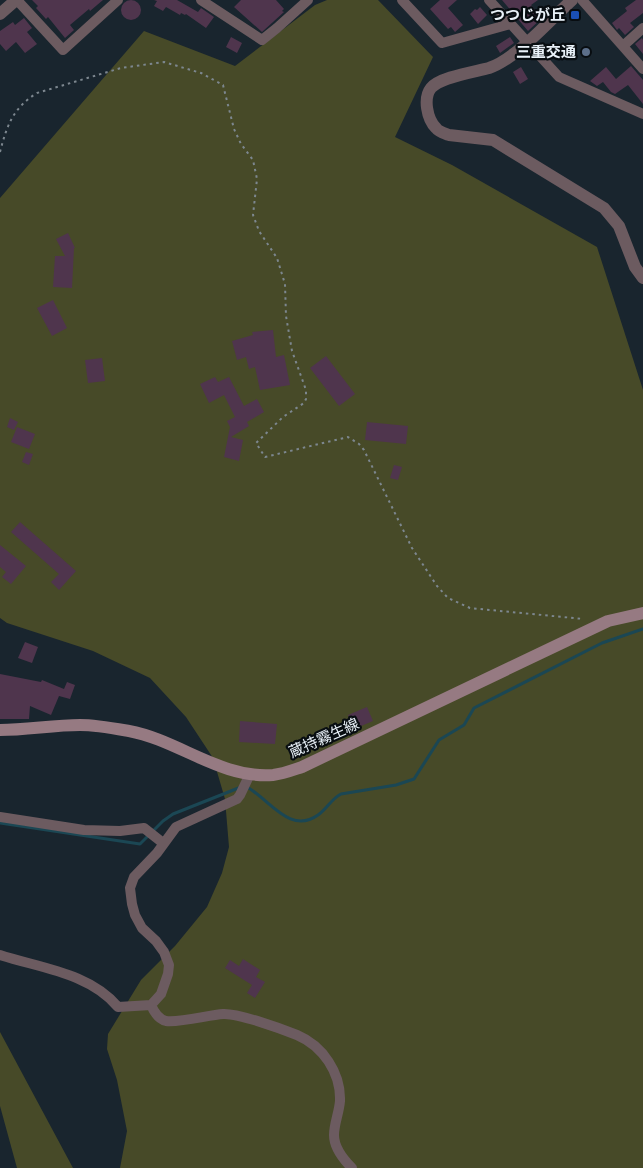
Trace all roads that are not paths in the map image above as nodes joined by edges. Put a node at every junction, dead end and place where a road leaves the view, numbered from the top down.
1 (16, 0) edge
2 (118, 0) edge
3 (308, 0) edge
4 (402, 0) edge
5 (489, 0) edge
6 (572, 0) edge
7 (582, 0) edge
8 (209, 2) edge
9 (0, 14) edge
10 (510, 24) junction
11 (643, 28) edge
12 (526, 43) junction
13 (623, 46) junction
14 (643, 69) edge
15 (643, 114) edge
16 (643, 278) edge
17 (643, 614) edge
18 (0, 730) edge
19 (249, 777) junction
20 (0, 817) edge
21 (160, 841) junction
22 (0, 955) edge
23 (151, 1005) junction
24 (352, 1168) edge

1 - 2 street
1 - 9 street
3 - 8 street
4 - 10 street
5 - 10 street
6 - 12 street
7 - 13 street
10 - 12 street
11 - 13 street
12 - 15 street
12 - 16 street
13 - 14 street
17 - 19 main road, 蔵持霧生線
18 - 19 main road, 蔵持霧生線
19 - 21 street
20 - 21 street
21 - 23 street
22 - 23 street
23 - 24 street

